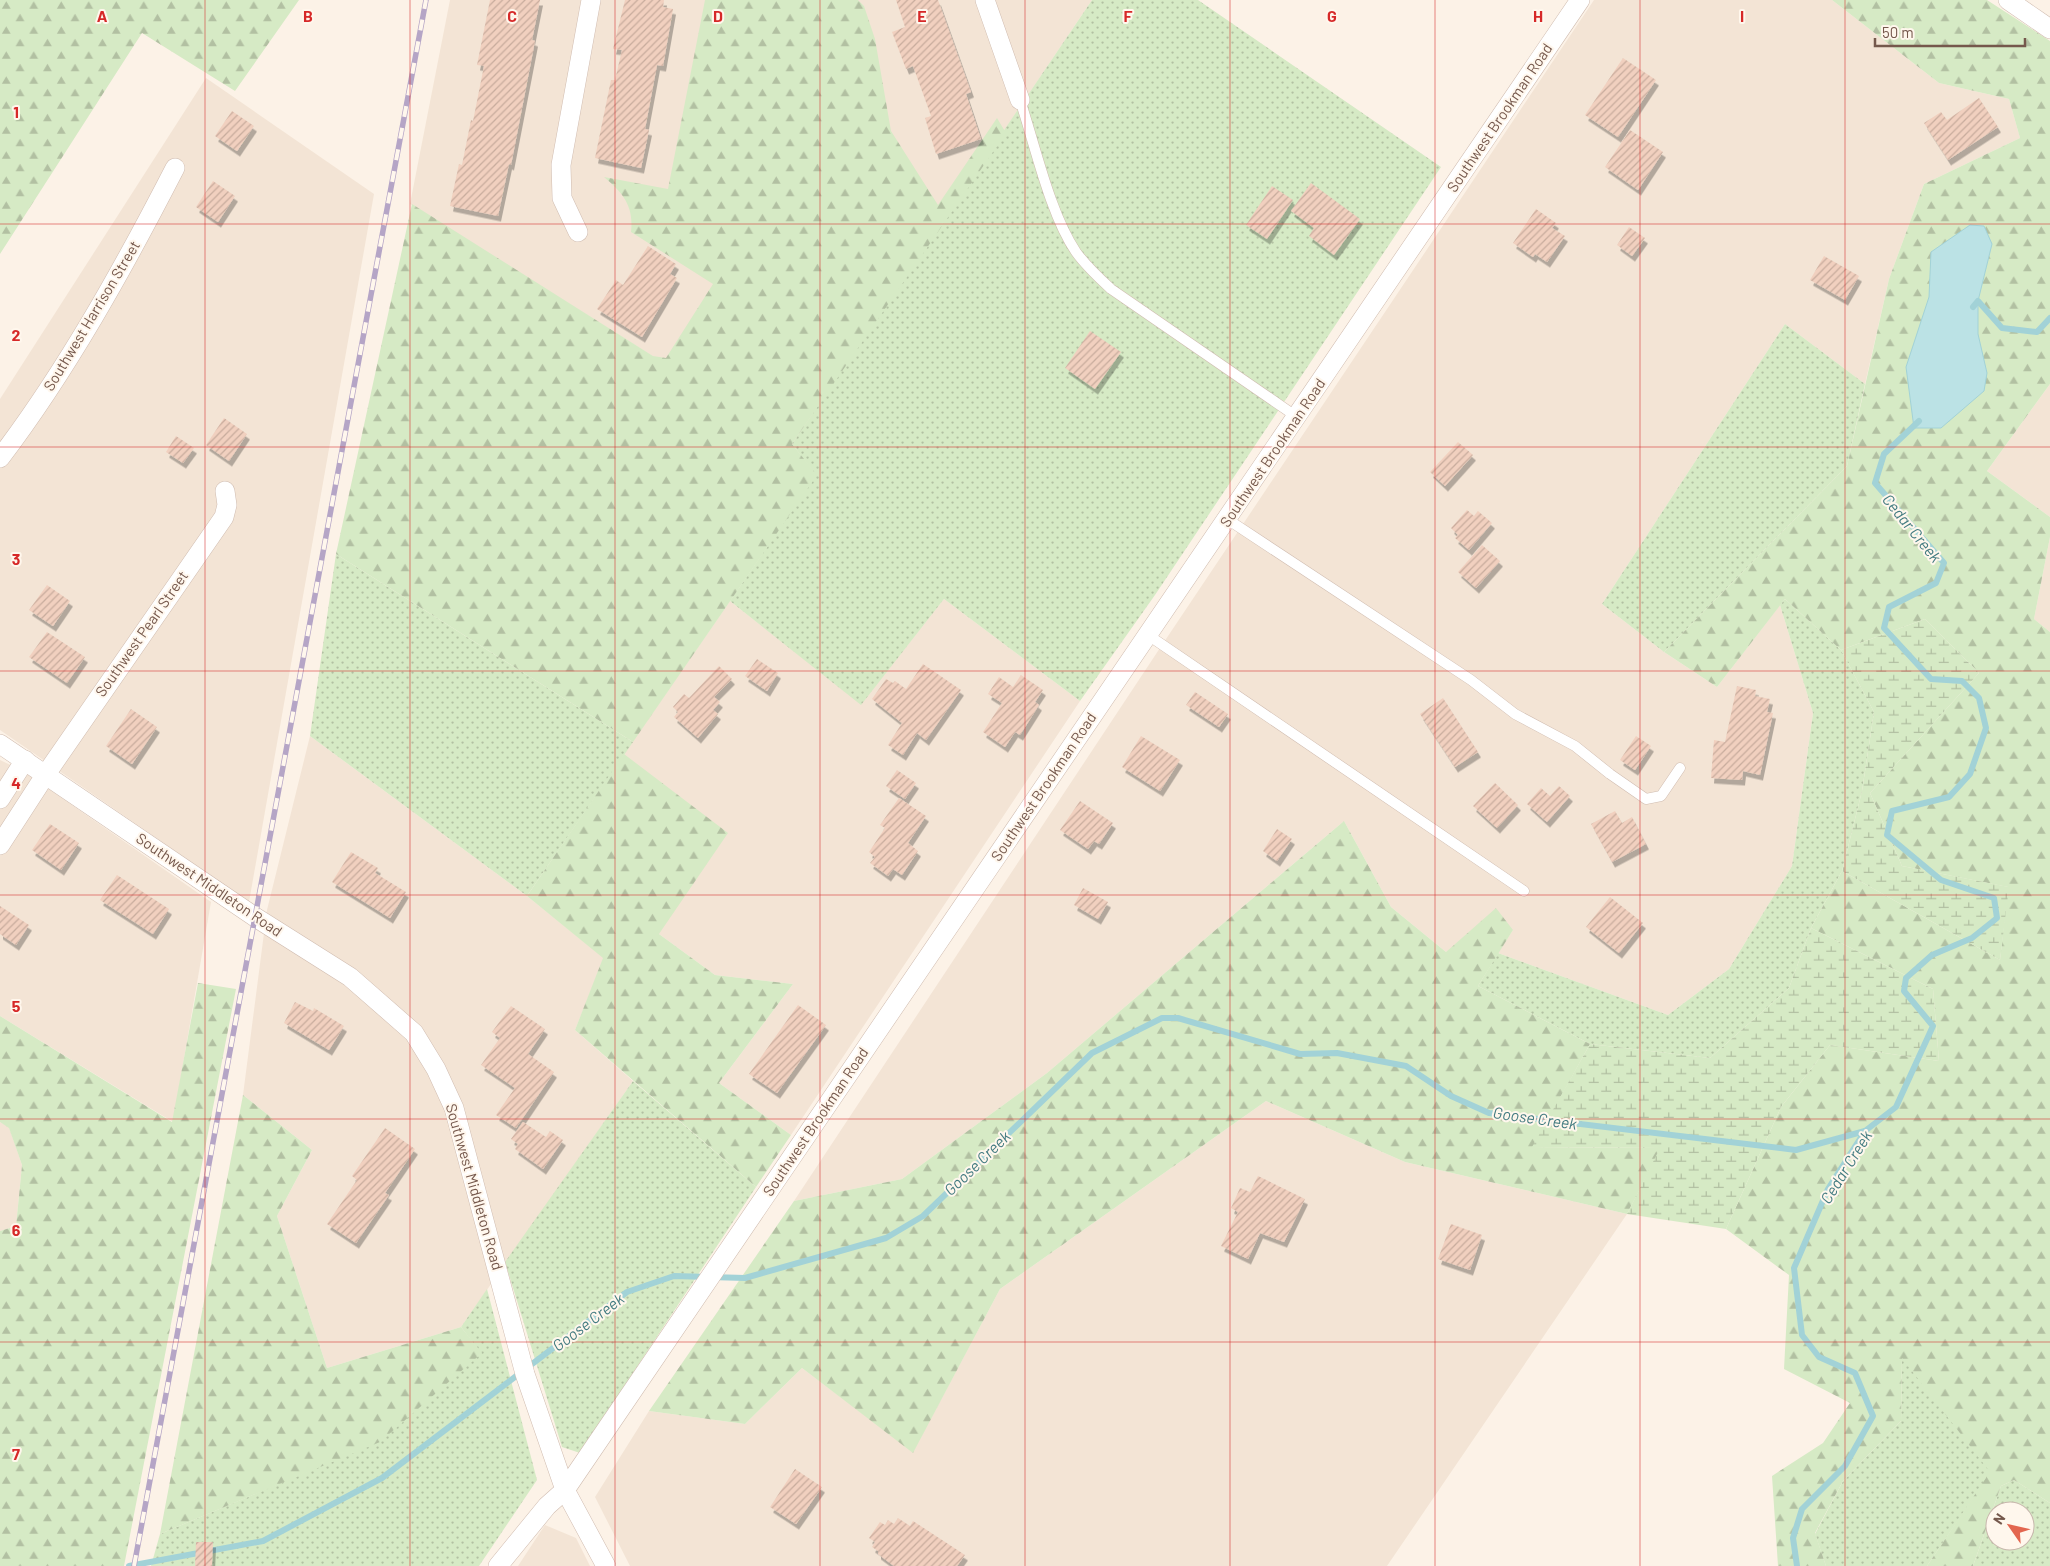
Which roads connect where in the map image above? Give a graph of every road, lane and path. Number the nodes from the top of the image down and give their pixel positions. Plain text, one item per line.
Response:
1 (591, 0) edge
2 (985, 0) edge
3 (1580, 0) edge
4 (2008, 0) edge
5 (2050, 29) edge
6 (1020, 100) joint
7 (175, 168) dead end
8 (578, 232) dead end
9 (1297, 417) junction
10 (0, 458) edge
11 (225, 491) dead end
12 (1227, 519) junction
13 (1148, 635) junction
14 (0, 744) edge
15 (25, 760) junction
16 (1680, 768) dead end
17 (46, 774) junction
18 (0, 799) edge
19 (0, 846) edge
20 (1524, 891) dead end
21 (565, 1490) junction
22 (498, 1566) edge
23 (606, 1566) edge

1 - 8 street
2 - 6 street
3 - 9 street, Southwest Brookman Road
4 - 5 street
6 - 9 lane
7 - 10 street, Southwest Harrison Street
9 - 12 street, Southwest Brookman Road
11 - 17 street, Southwest Pearl Street
12 - 13 street, Southwest Brookman Road
12 - 16 lane
13 - 20 lane
13 - 21 street, Southwest Brookman Road
14 - 15 street, Southwest Middleton Road
15 - 17 street, Southwest Middleton Road
15 - 18 street
17 - 19 street, Southwest Pearl Street
17 - 21 street, Southwest Middleton Road
21 - 22 street, Southwest Brookman Road
21 - 23 street, Southwest Middleton Road

